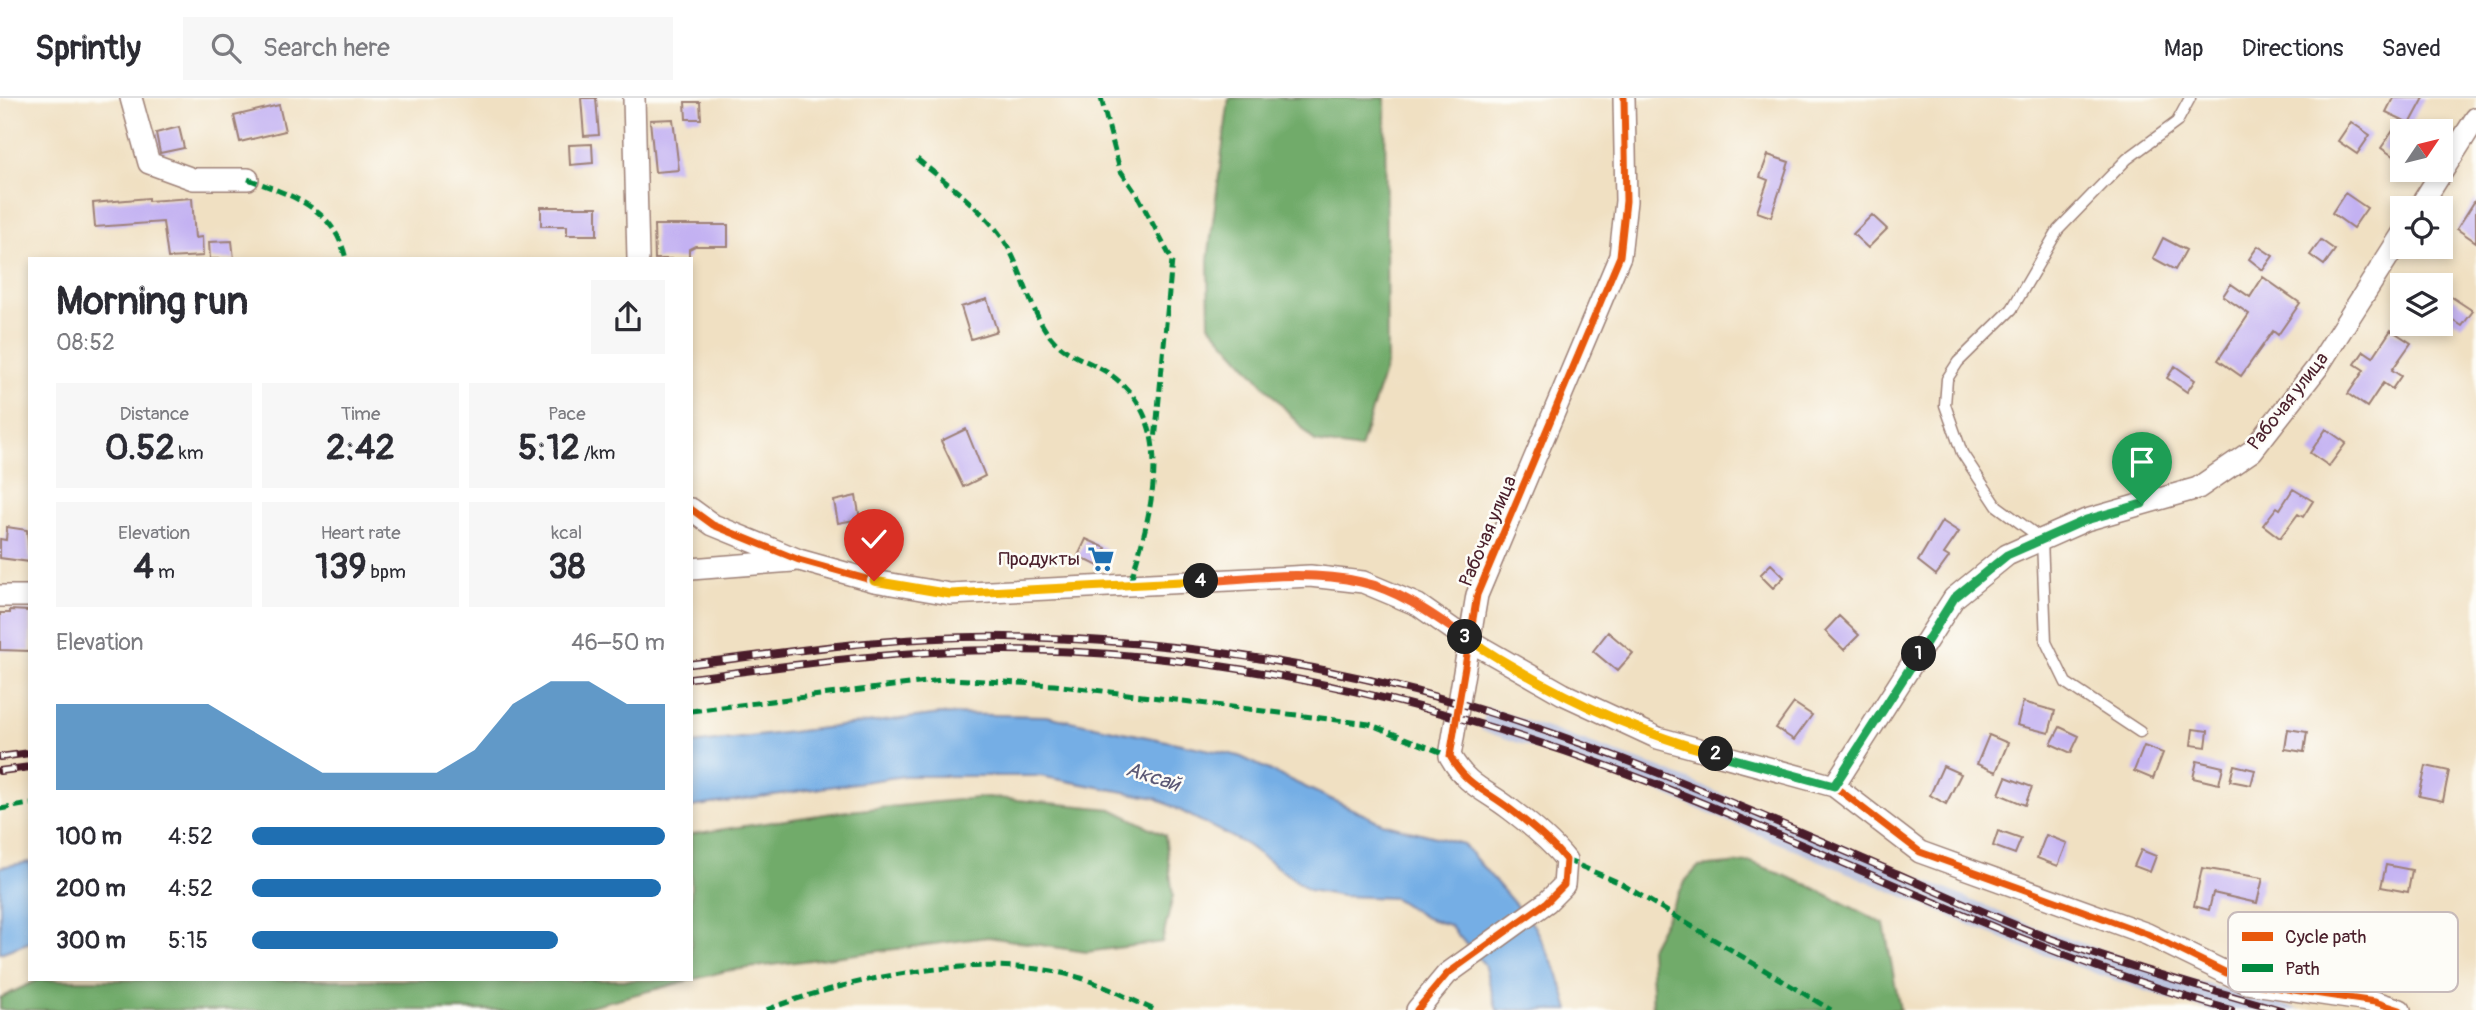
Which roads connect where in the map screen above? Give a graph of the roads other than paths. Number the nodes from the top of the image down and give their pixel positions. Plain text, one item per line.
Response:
1 (131, 98) edge
2 (634, 98) edge
3 (1624, 98) edge
4 (2190, 98) edge
5 (2476, 118) edge
6 (248, 179) dead end
7 (2426, 196) edge
8 (2390, 253) edge
9 (638, 257) edge
10 (693, 510) edge
11 (2042, 539) junction
12 (799, 560) junction
13 (693, 569) edge
14 (0, 596) edge
15 (28, 596) edge
16 (1468, 639) junction
17 (2140, 732) dead end
18 (1834, 786) junction
19 (2228, 974) edge
20 (2308, 992) edge
21 (1418, 1010) edge
22 (2400, 1010) edge

1 - 6 street
2 - 9 street
3 - 16 street, Рабочая улица
4 - 11 lane
5 - 7 street
8 - 11 street, Рабочая улица
10 - 12 street
11 - 17 lane
11 - 18 street, Рабочая улица
12 - 13 street
12 - 16 street
14 - 15 street
16 - 18 street
16 - 21 street, Рабочая улица
18 - 19 street
20 - 22 street

